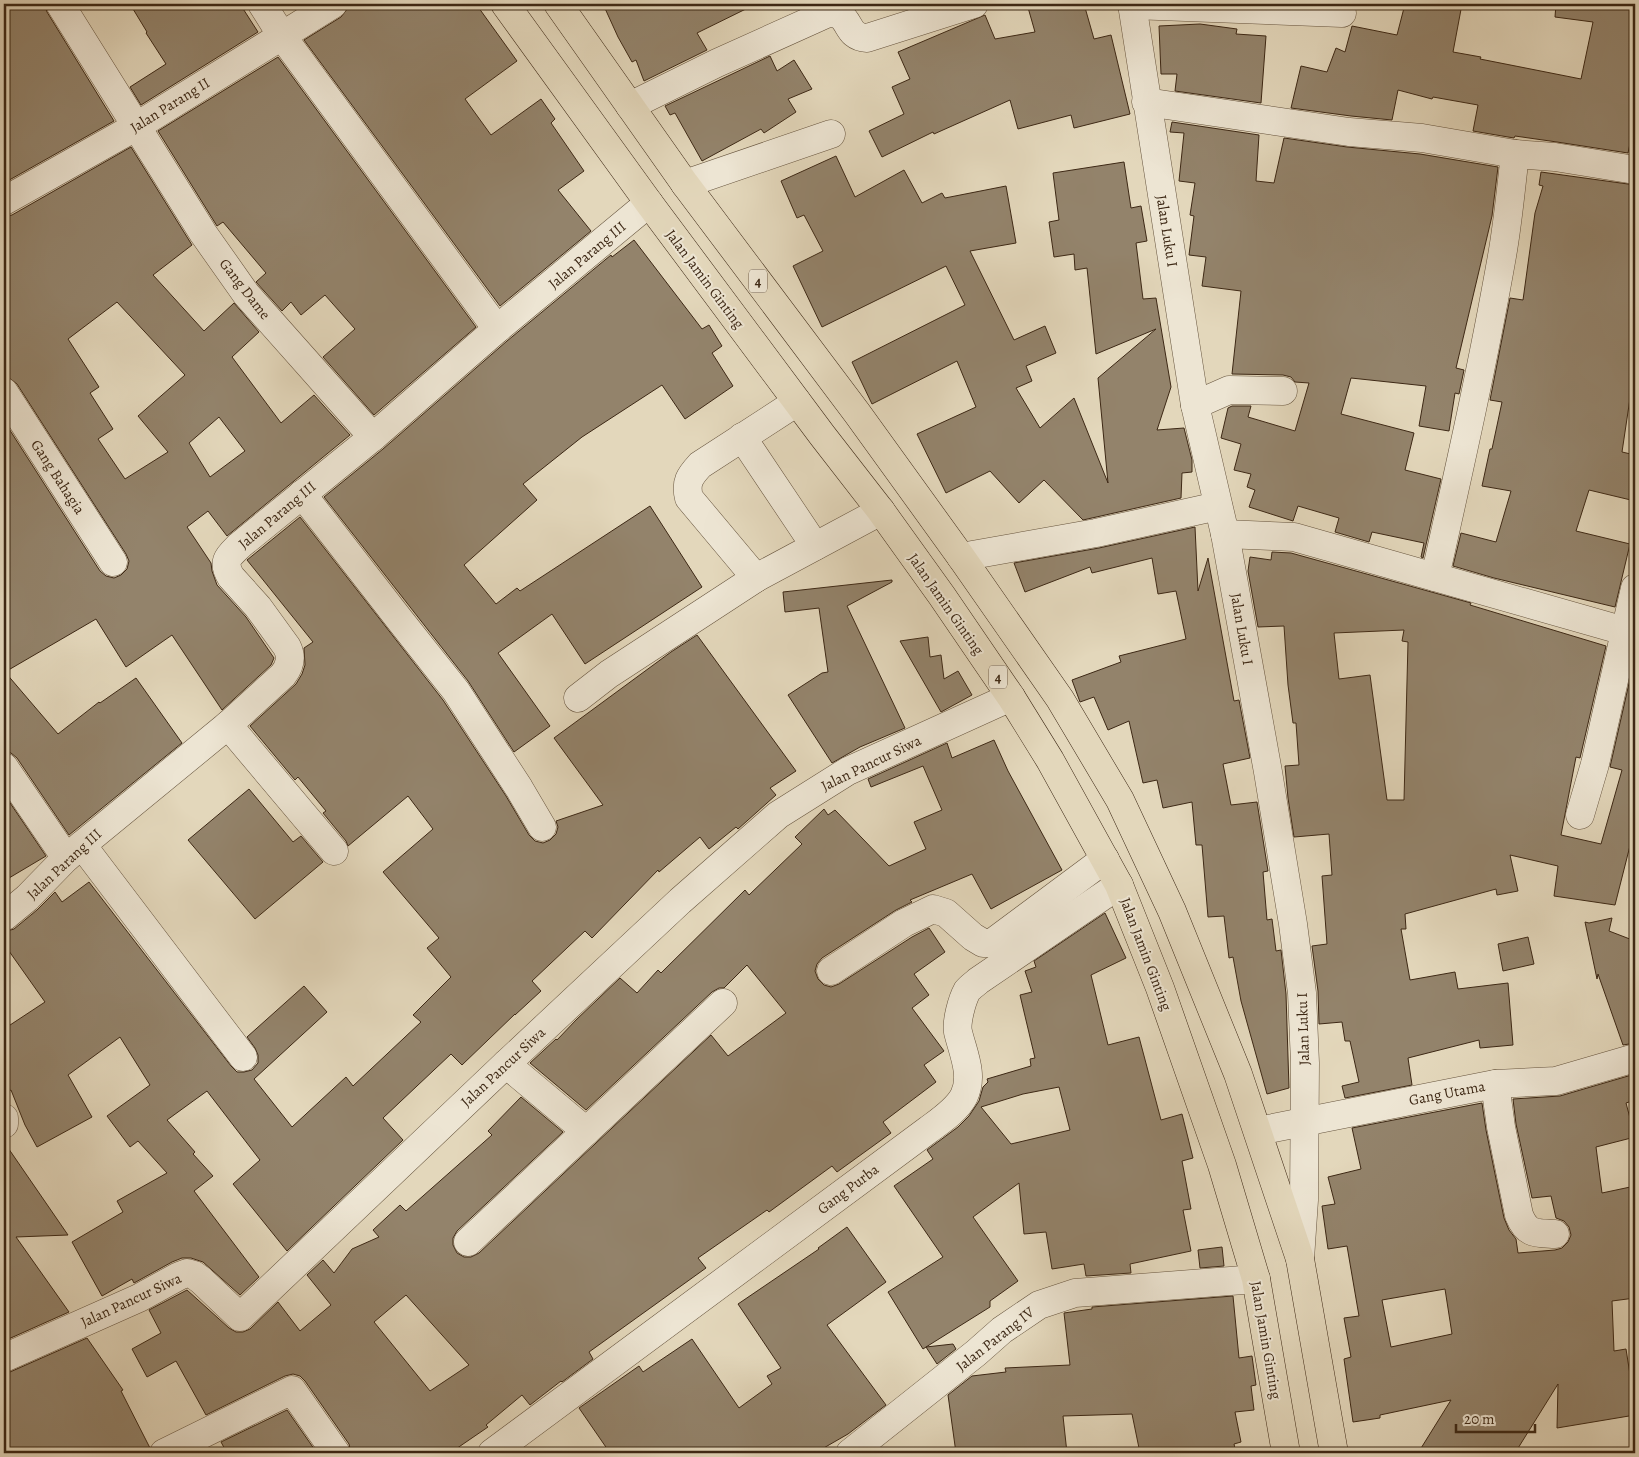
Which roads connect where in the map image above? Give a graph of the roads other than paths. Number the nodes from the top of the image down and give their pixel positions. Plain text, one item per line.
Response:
1 (60, 4) edge
2 (262, 4) edge
3 (333, 4) edge
4 (505, 4) edge
5 (558, 4) edge
6 (974, 4) edge
7 (1132, 5) edge
8 (1342, 13) dead end
9 (282, 36) junction
10 (1146, 102) junction
11 (630, 106) junction
12 (137, 126) junction
13 (831, 134) dead end
14 (1515, 154) junction
15 (1635, 170) edge
16 (685, 184) junction
17 (4, 201) edge
18 (648, 203) junction
19 (497, 329) junction
20 (1283, 391) dead end
21 (4, 392) edge
22 (798, 402) junction
23 (1194, 405) junction
24 (373, 437) junction
25 (742, 437) junction
26 (302, 494) junction
27 (1218, 506) junction
28 (881, 511) junction
29 (1225, 534) junction
30 (815, 546) junction
31 (961, 557) junction
32 (113, 562) dead end
33 (1435, 577) junction
34 (756, 578) junction
35 (1635, 588) edge
36 (1630, 633) edge
37 (1011, 697) junction
38 (578, 698) dead end
39 (228, 725) junction
40 (4, 767) edge
41 (1580, 815) dead end
42 (542, 827) dead end
43 (334, 851) dead end
44 (74, 852) junction
45 (1105, 859) junction
46 (1119, 885) junction
47 (4, 917) edge
48 (831, 971) dead end
49 (723, 1003) dead end
50 (243, 1057) dead end
51 (1635, 1058) edge
52 (506, 1064) junction
53 (1495, 1084) junction
54 (4, 1118) edge
55 (1304, 1122) junction
56 (4, 1124) edge
57 (586, 1131) junction
58 (1258, 1131) junction
59 (1555, 1234) dead end
60 (468, 1242) dead end
61 (1300, 1259) junction
62 (1256, 1279) junction
63 (4, 1358) edge
64 (164, 1453) edge
65 (336, 1453) edge
66 (492, 1453) edge
67 (850, 1453) edge
68 (1286, 1453) edge
69 (1334, 1453) edge

1 - 12 street, Gang Dame
2 - 9 street
3 - 9 street, Jalan Parang II
4 - 18 highway, Jalan Jamin Ginting / 4
5 - 11 highway, 4
6 - 11 street
7 - 8 street
7 - 10 street, Jalan Luku I
9 - 12 street, Jalan Parang II
9 - 19 street
10 - 14 street
10 - 23 street, Jalan Luku I
11 - 16 highway, 4
12 - 17 street, Jalan Parang II
12 - 24 street, Gang Dame
13 - 16 street
14 - 15 street
14 - 33 street
16 - 31 highway, 4
18 - 19 street, Jalan Parang III
18 - 22 highway, Jalan Jamin Ginting / 4
19 - 24 street, Jalan Parang III
20 - 23 street
21 - 32 street, Gang Bahagia
22 - 25 street
22 - 28 highway, Jalan Jamin Ginting / 4
23 - 27 street, Jalan Luku I
24 - 26 street, Jalan Parang III
25 - 30 street
25 - 34 street
26 - 39 street, Jalan Parang III
26 - 42 street
27 - 29 street, Jalan Luku I
27 - 31 street
28 - 30 street
28 - 37 highway, Jalan Jamin Ginting / 4
29 - 33 street
29 - 55 street, Jalan Luku I
30 - 34 street
31 - 58 highway, 4
33 - 36 street
34 - 38 street
35 - 36 street
36 - 41 street
37 - 45 highway, Jalan Jamin Ginting / 4
37 - 52 street, Jalan Pancur Siwa
39 - 43 street
39 - 44 street, Jalan Parang III
40 - 44 street
44 - 47 street, Jalan Parang III
44 - 50 street
45 - 46 highway, Jalan Jamin Ginting / 4
45 - 48 street
46 - 62 highway, Jalan Jamin Ginting / 4
46 - 66 street, Gang Purba
49 - 57 street
51 - 53 street, Gang Utama
52 - 57 street
52 - 63 street, Jalan Pancur Siwa
53 - 55 street, Gang Utama
53 - 59 street
54 - 56 street
55 - 58 street, Gang Utama
55 - 61 street, Jalan Luku I
57 - 60 street
58 - 61 highway, 4
61 - 69 highway, 4
62 - 67 street, Jalan Parang IV
62 - 68 highway, Jalan Jamin Ginting / 4
64 - 65 street

